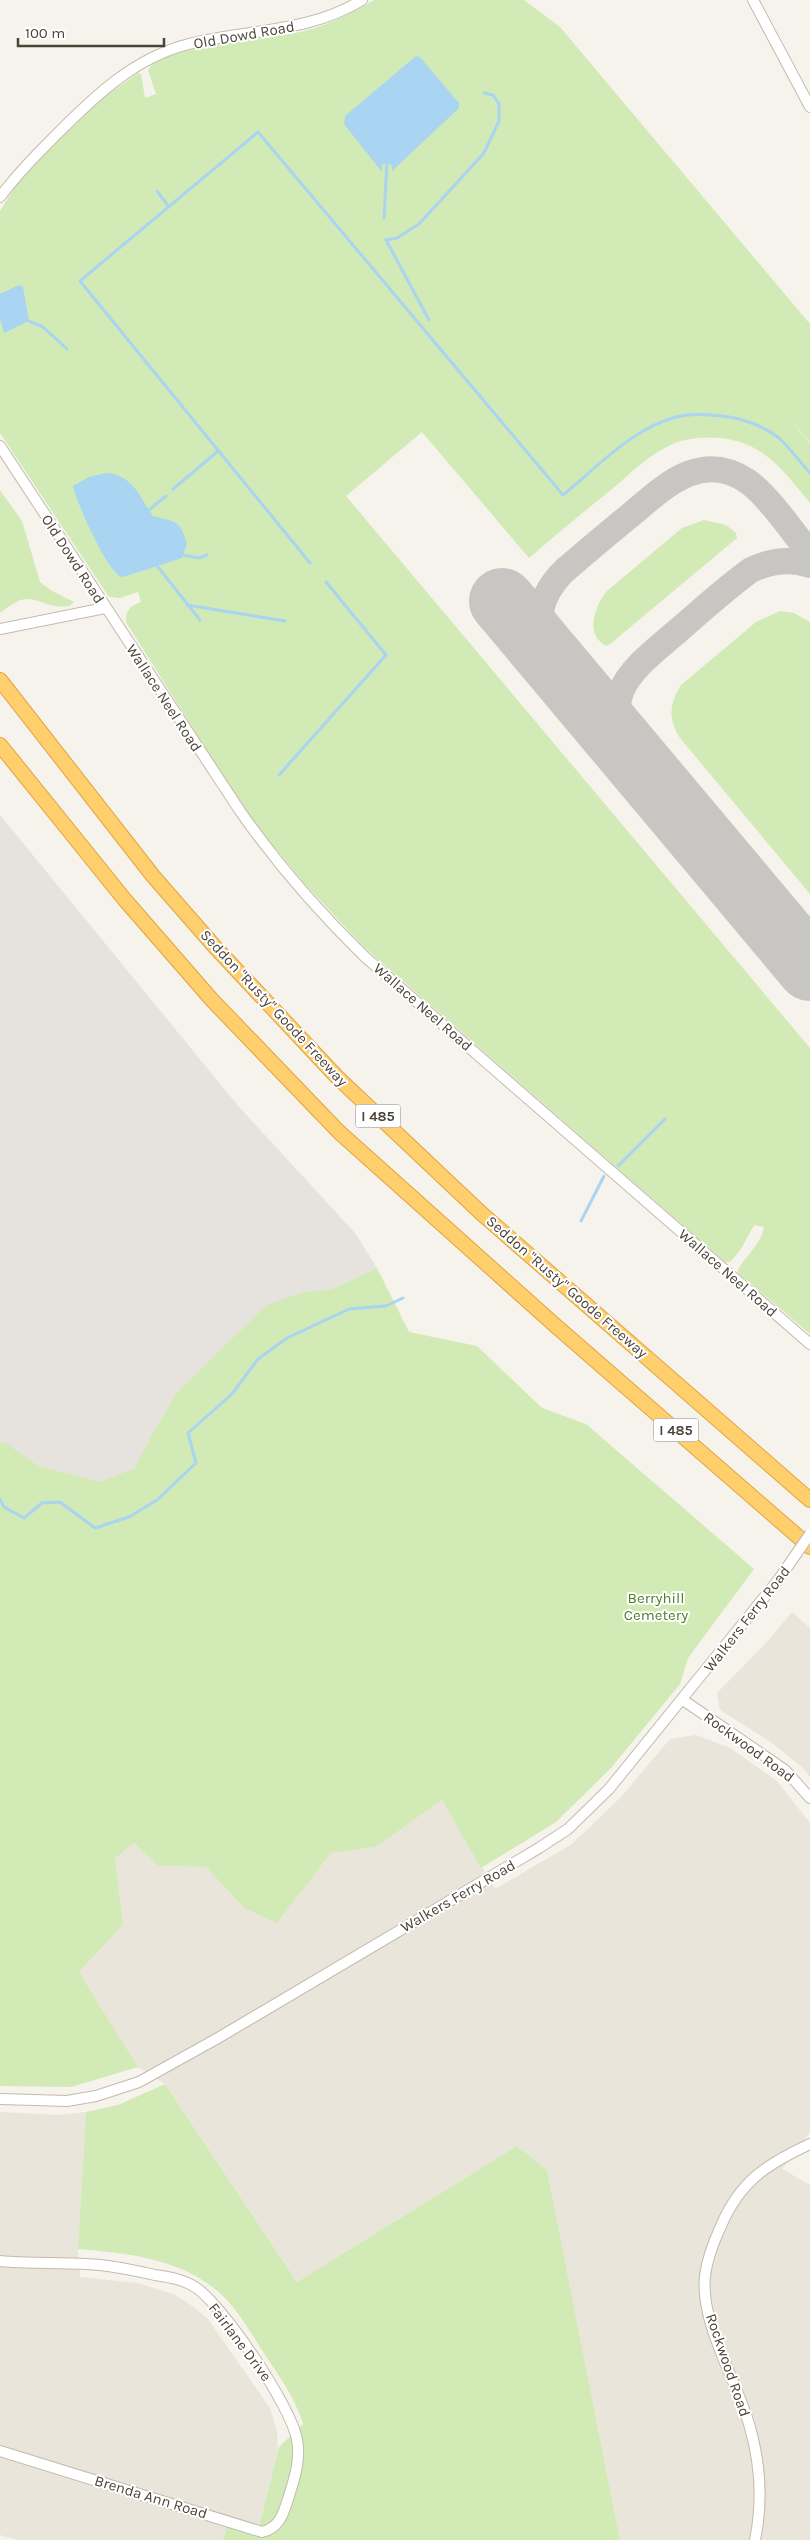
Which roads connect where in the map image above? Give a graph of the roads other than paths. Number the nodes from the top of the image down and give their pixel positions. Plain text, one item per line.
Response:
1 (362, 0) edge
2 (753, 0) edge
3 (810, 107) edge
4 (0, 197) edge
5 (0, 446) edge
6 (105, 608) junction
7 (0, 628) edge
8 (0, 680) edge
9 (0, 745) edge
10 (810, 1344) edge
11 (810, 1500) edge
12 (810, 1534) edge
13 (810, 1548) edge
14 (683, 1700) junction
15 (810, 1798) edge
16 (0, 2099) edge
17 (810, 2144) edge
18 (0, 2261) edge
19 (0, 2452) edge
20 (287, 2503) joint
21 (260, 2536) edge
22 (755, 2540) edge

1 - 4 street, Old Dowd Road
2 - 3 street
5 - 6 street, Old Dowd Road
6 - 7 street, Old Dowd Road
6 - 10 street, Wallace Neel Road
8 - 11 highway, Seddon "Rusty" Goode Freeway / I 485
9 - 13 highway, I 485
12 - 14 street, Walkers Ferry Road, bridge
14 - 15 street, Rockwood Road
14 - 16 street, Walkers Ferry Road
17 - 22 street, Rockwood Road
18 - 20 street, Fairlane Drive
19 - 21 street, Brenda Ann Road
20 - 21 street, Brenda Ann Road

